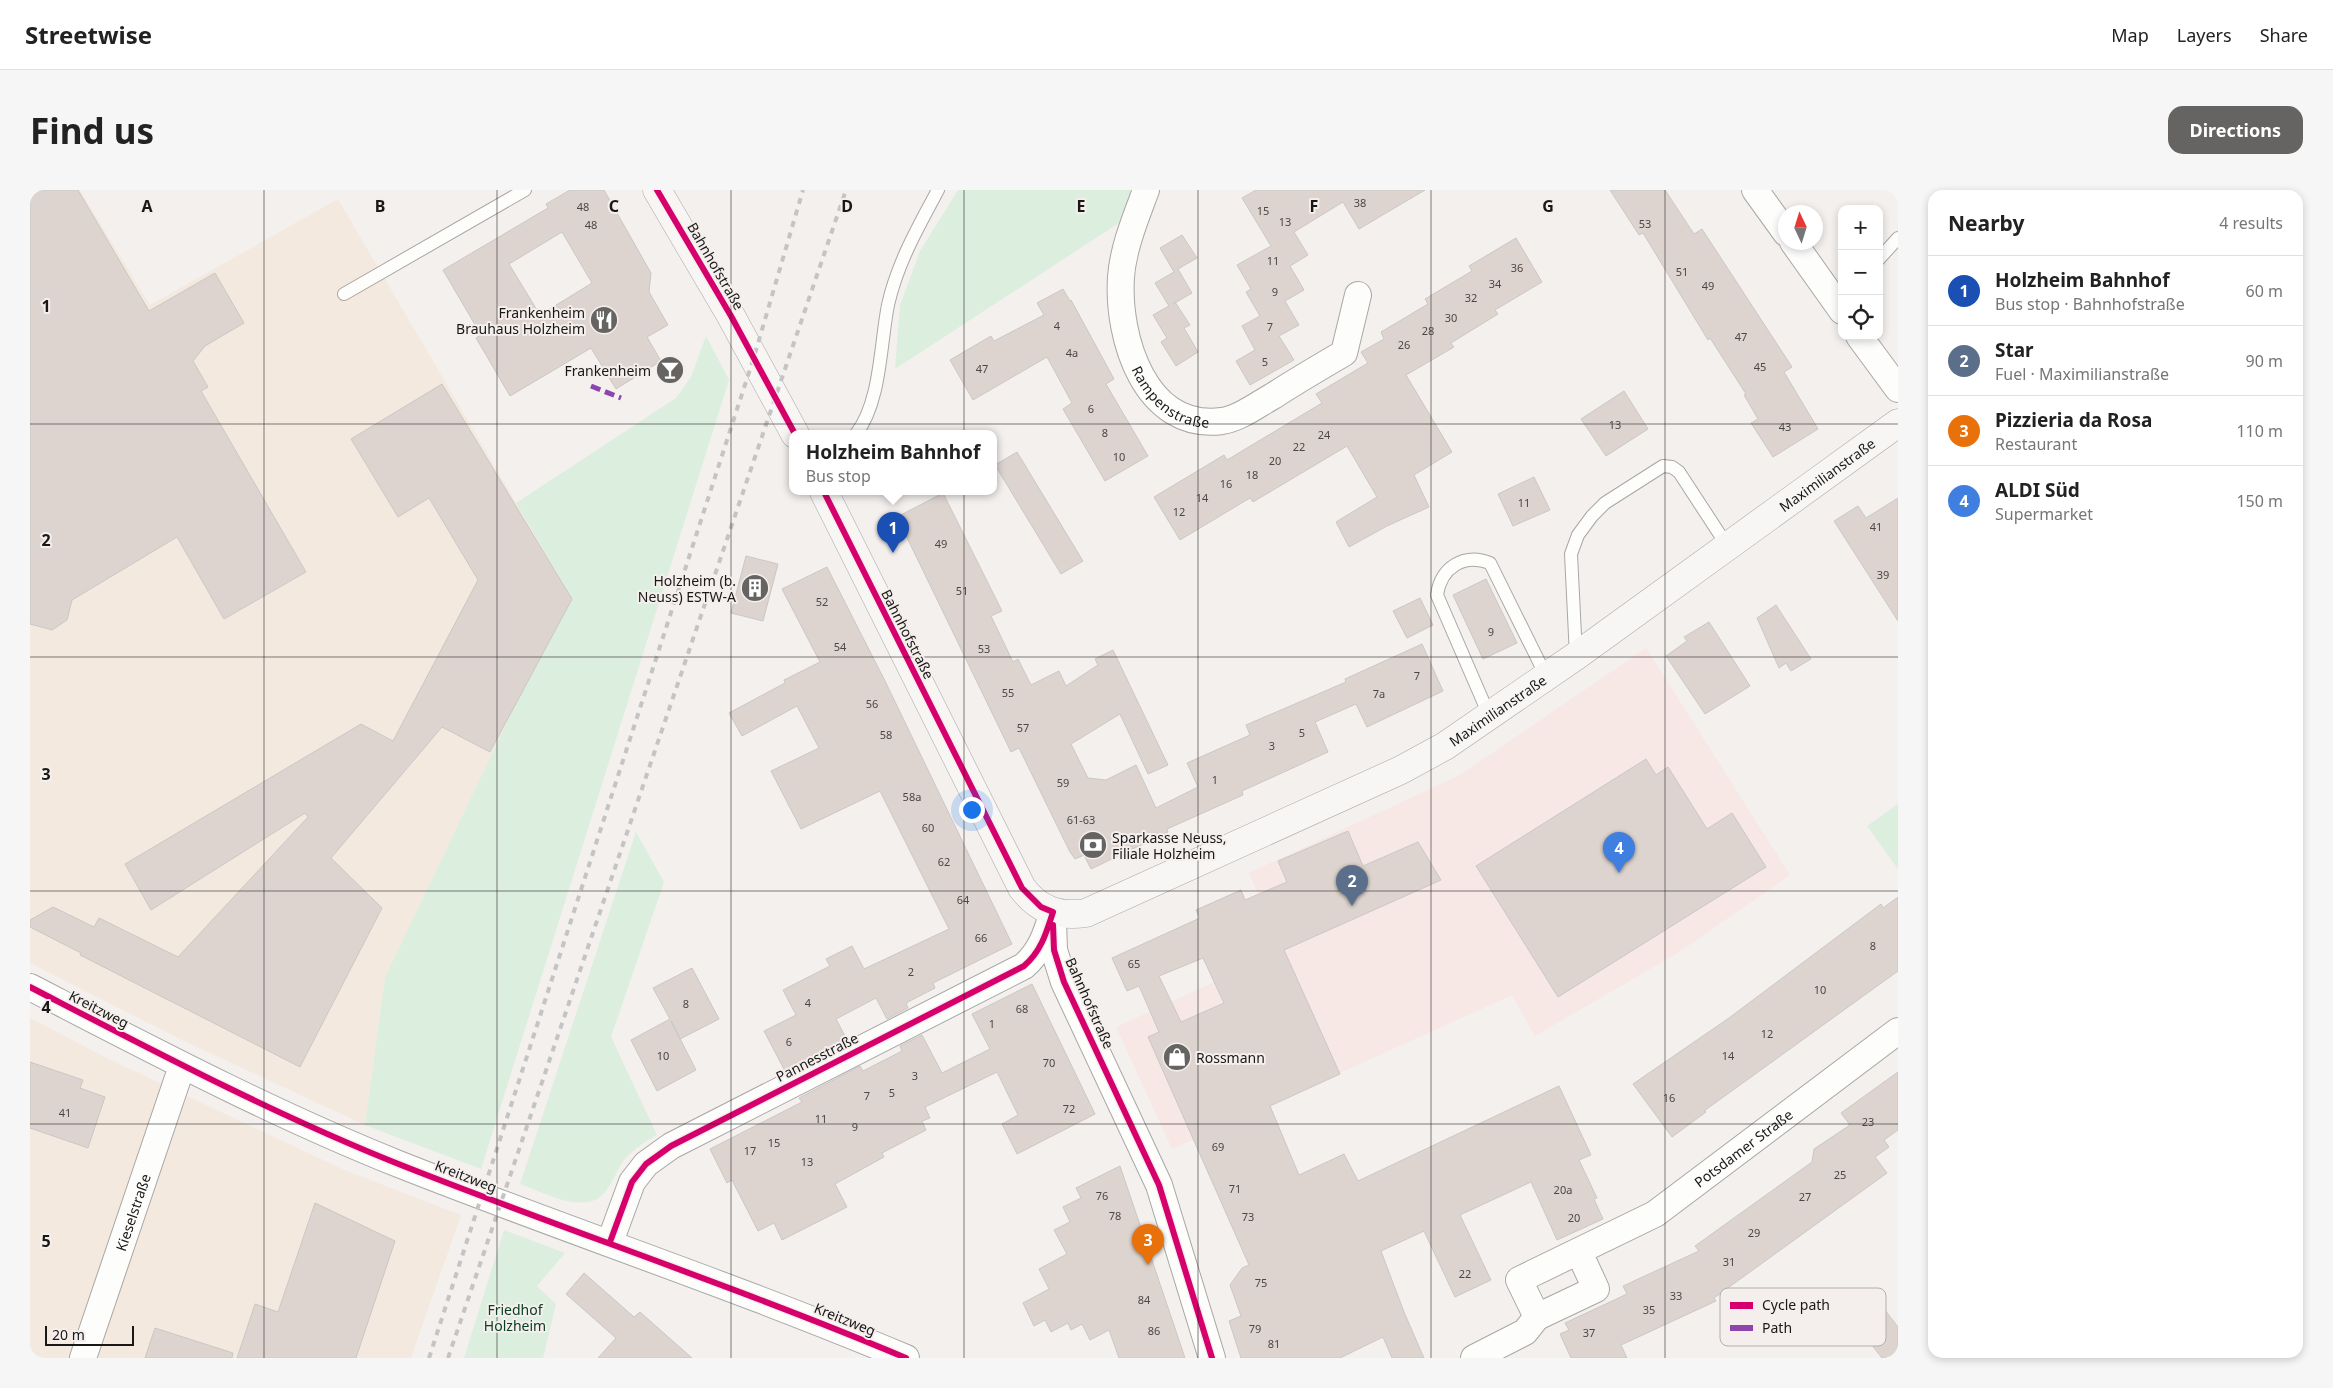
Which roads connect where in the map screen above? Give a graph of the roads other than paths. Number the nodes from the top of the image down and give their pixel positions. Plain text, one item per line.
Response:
1 (525, 190) edge
2 (657, 190) edge
3 (938, 190) edge
4 (1146, 190) edge
5 (1755, 190) edge
6 (1778, 222) edge
7 (1898, 238) edge
8 (1799, 250) edge
9 (1883, 255) edge
10 (344, 294) dead end
11 (1358, 295) dead end
12 (1838, 302) edge
13 (1862, 340) edge
14 (1898, 389) edge
15 (1898, 423) edge
16 (793, 430) edge
17 (858, 430) edge
18 (826, 495) edge
19 (1728, 547) junction
20 (1576, 656) junction
21 (1546, 676) junction
22 (1489, 716) junction
23 (1053, 912) junction
24 (30, 987) edge
25 (1898, 1031) edge
26 (182, 1066) junction
27 (610, 1242) junction
28 (1579, 1252) junction
29 (1537, 1317) junction
30 (871, 1351) edge
31 (82, 1358) edge
32 (906, 1358) edge
33 (1212, 1358) edge
34 (1474, 1358) edge

1 - 10 lane
2 - 16 main road, Bahnhofstraße
3 - 17 lane
4 - 11 street, Rampenstraße
5 - 6 street
7 - 9 lane
8 - 12 street
13 - 14 street
15 - 19 main road, Maximilianstraße
18 - 23 main road, Bahnhofstraße
19 - 20 main road, Maximilianstraße
19 - 20 lane
20 - 21 main road, Maximilianstraße
21 - 22 main road, Maximilianstraße
21 - 22 lane
22 - 23 main road, Maximilianstraße
23 - 27 street, Pannesstraße
23 - 33 street, Bahnhofstraße
24 - 26 street, Kreitzweg
25 - 28 street, Potsdamer Straße
26 - 27 street, Kreitzweg
26 - 31 street, Kieselstraße
27 - 30 street, Kreitzweg
28 - 29 street
28 - 29 street, Potsdamer Straße
29 - 34 street
30 - 32 street, Kreitzweg

